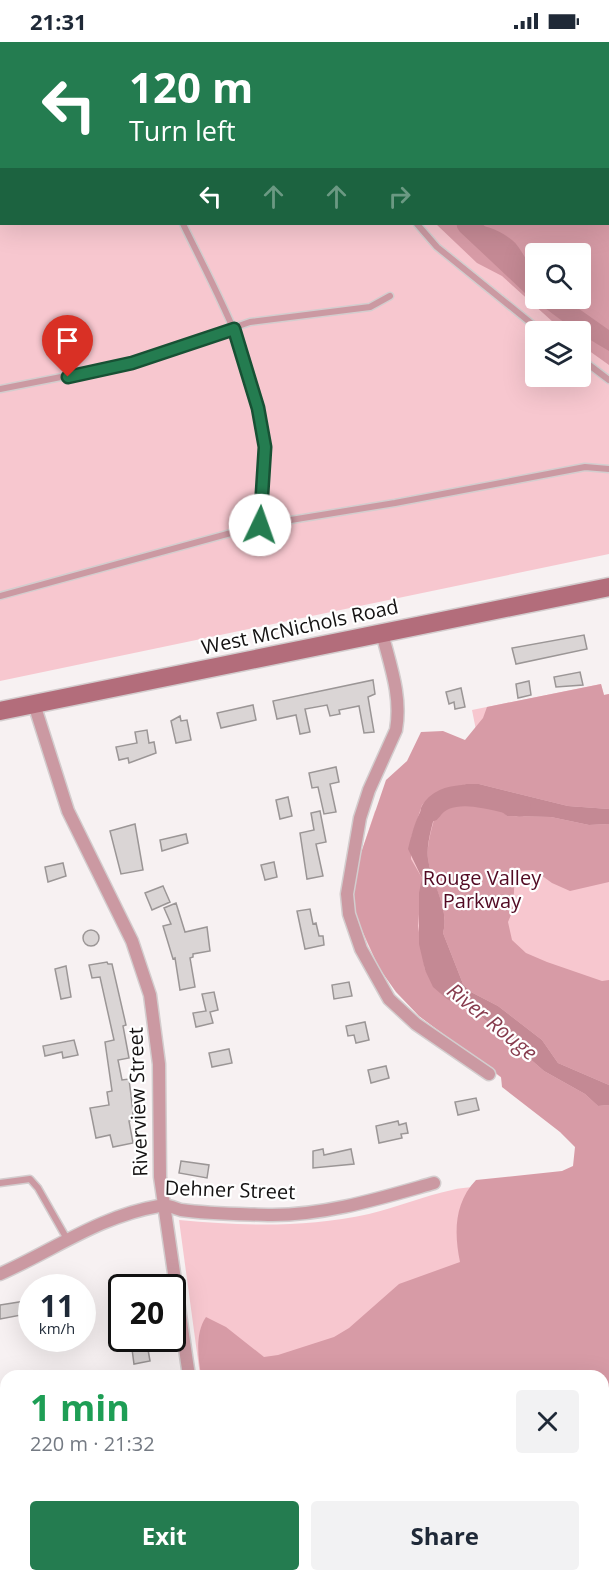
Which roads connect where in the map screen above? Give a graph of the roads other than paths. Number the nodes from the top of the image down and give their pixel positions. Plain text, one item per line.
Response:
1 (183, 225) edge
2 (418, 225) edge
3 (390, 296) dead end
4 (528, 321) edge
5 (234, 329) junction
6 (591, 366) edge
7 (609, 380) edge
8 (0, 389) edge
9 (609, 469) edge
10 (260, 525) junction
11 (609, 587) edge
12 (0, 596) edge
13 (382, 633) junction
14 (34, 704) junction
15 (0, 711) edge
16 (489, 1074) dead end
17 (434, 1183) dead end
18 (0, 1184) edge
19 (163, 1205) junction
20 (67, 1239) junction
21 (0, 1274) edge
22 (188, 1370) edge

1 - 5 lane
2 - 4 lane
3 - 5 lane
5 - 8 lane
5 - 10 lane
6 - 7 lane
9 - 10 lane
10 - 12 lane
11 - 13 main road, West McNichols Road
13 - 14 main road, West McNichols Road
13 - 16 street
14 - 15 main road, West McNichols Road
14 - 19 street, Riverview Street
17 - 19 street, Dehner Street
18 - 20 lane
19 - 20 street, Dehner Street
19 - 22 street, Riverview Street
20 - 21 street, Dehner Street

